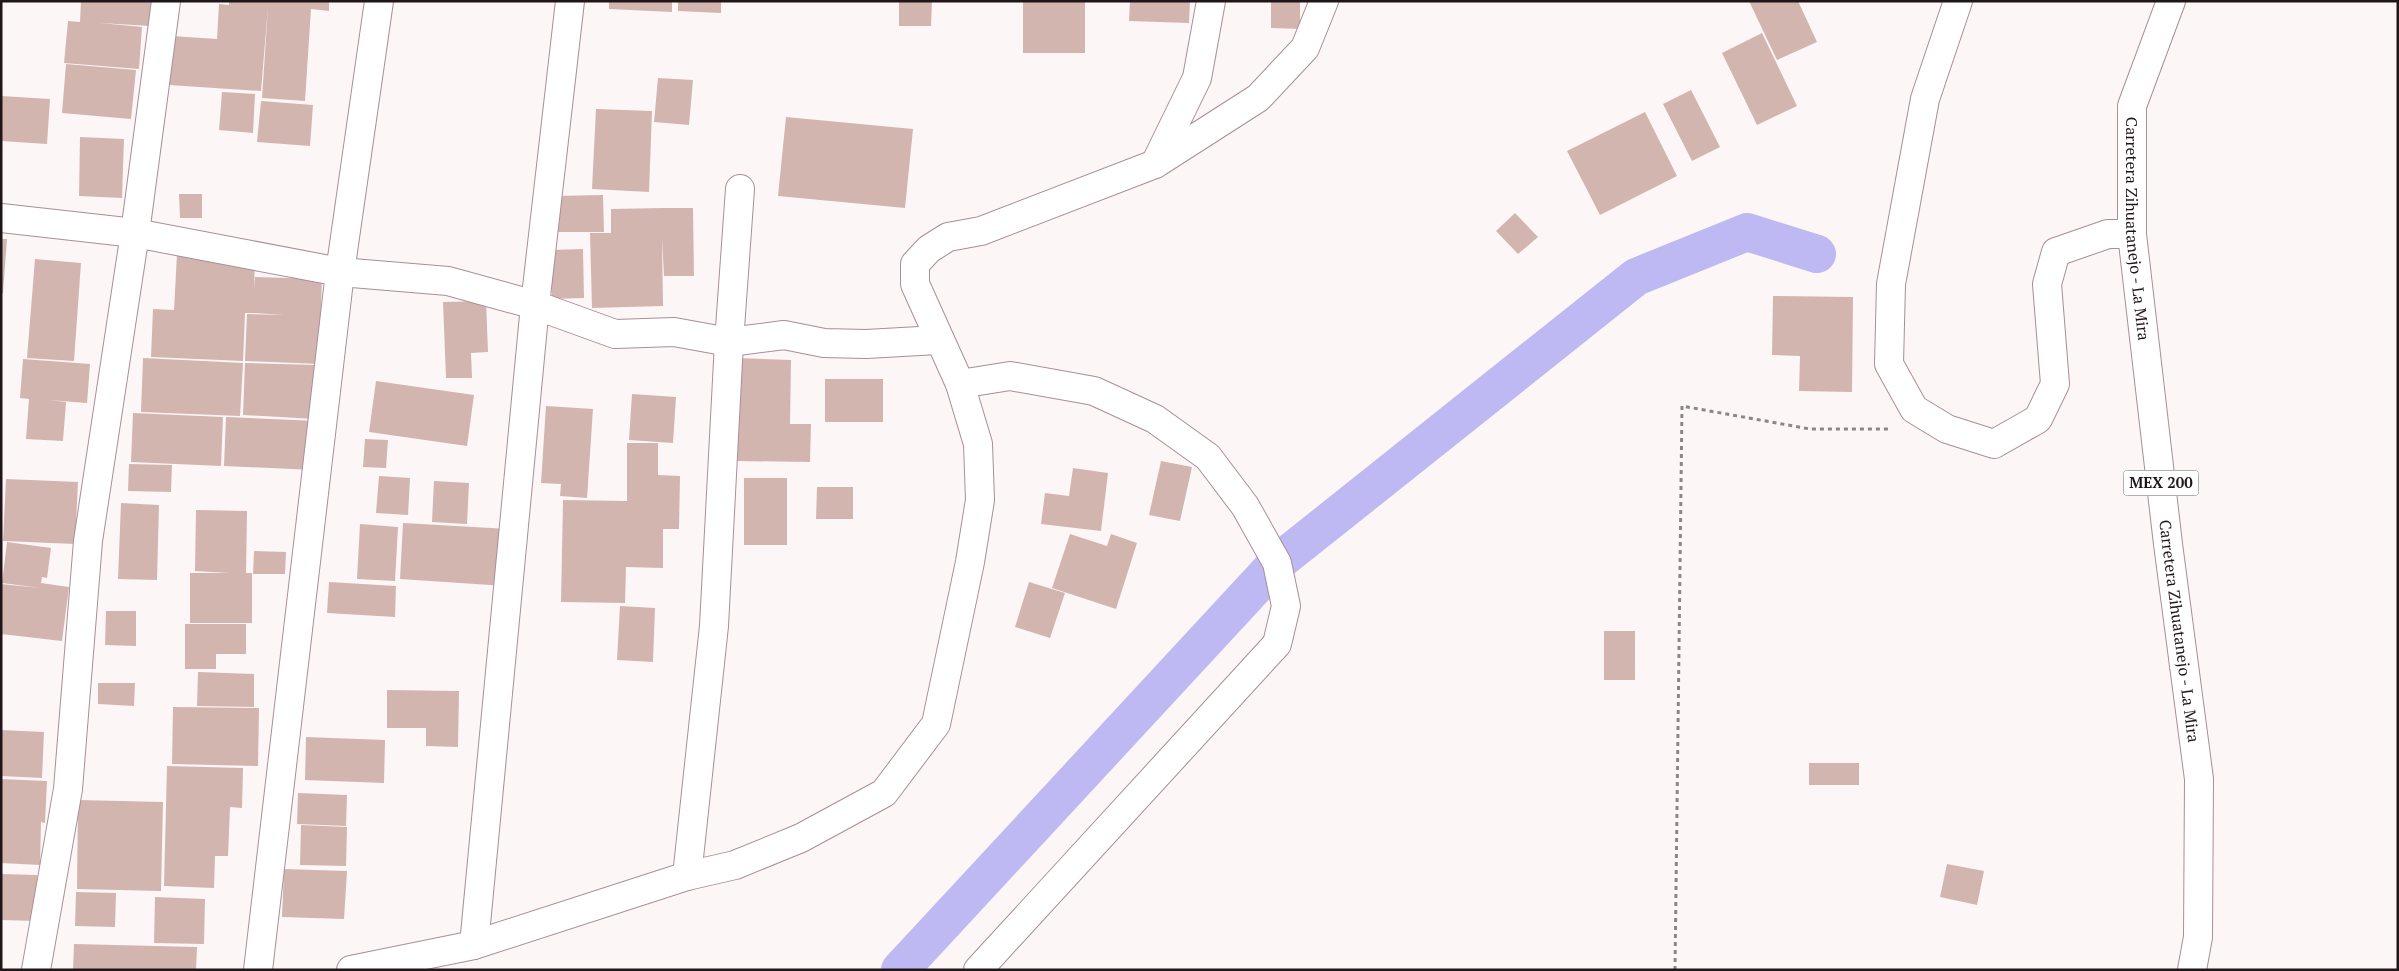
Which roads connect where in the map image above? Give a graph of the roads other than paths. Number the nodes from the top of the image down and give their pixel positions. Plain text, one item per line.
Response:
1 (166, 1) edge
2 (379, 1) edge
3 (570, 1) edge
4 (1210, 1) edge
5 (1324, 1) edge
6 (1958, 1) edge
7 (2171, 1) edge
8 (1155, 164) junction
9 (740, 190) dead end
10 (1, 218) edge
11 (135, 233) junction
12 (2132, 234) junction
13 (340, 272) junction
14 (535, 305) junction
15 (938, 340) junction
16 (729, 342) junction
17 (960, 384) junction
18 (687, 876) junction
19 (474, 945) junction
20 (36, 970) edge
21 (258, 970) edge
22 (351, 970) edge
23 (978, 970) edge
24 (2192, 970) edge

1 - 11 main road
2 - 13 main road
3 - 14 main road
4 - 8 main road
5 - 8 main road
6 - 12 main road
7 - 12 main road, Carretera Zihuatanejo - La Mira / MEX 200
8 - 15 main road
9 - 16 main road
10 - 11 main road
11 - 13 main road
11 - 20 main road
12 - 24 main road, Carretera Zihuatanejo - La Mira / MEX 200
13 - 14 main road
13 - 21 main road
14 - 16 main road
14 - 19 main road
15 - 16 main road
15 - 17 main road
16 - 18 main road
17 - 18 main road
17 - 23 main road
18 - 19 main road
19 - 22 main road

